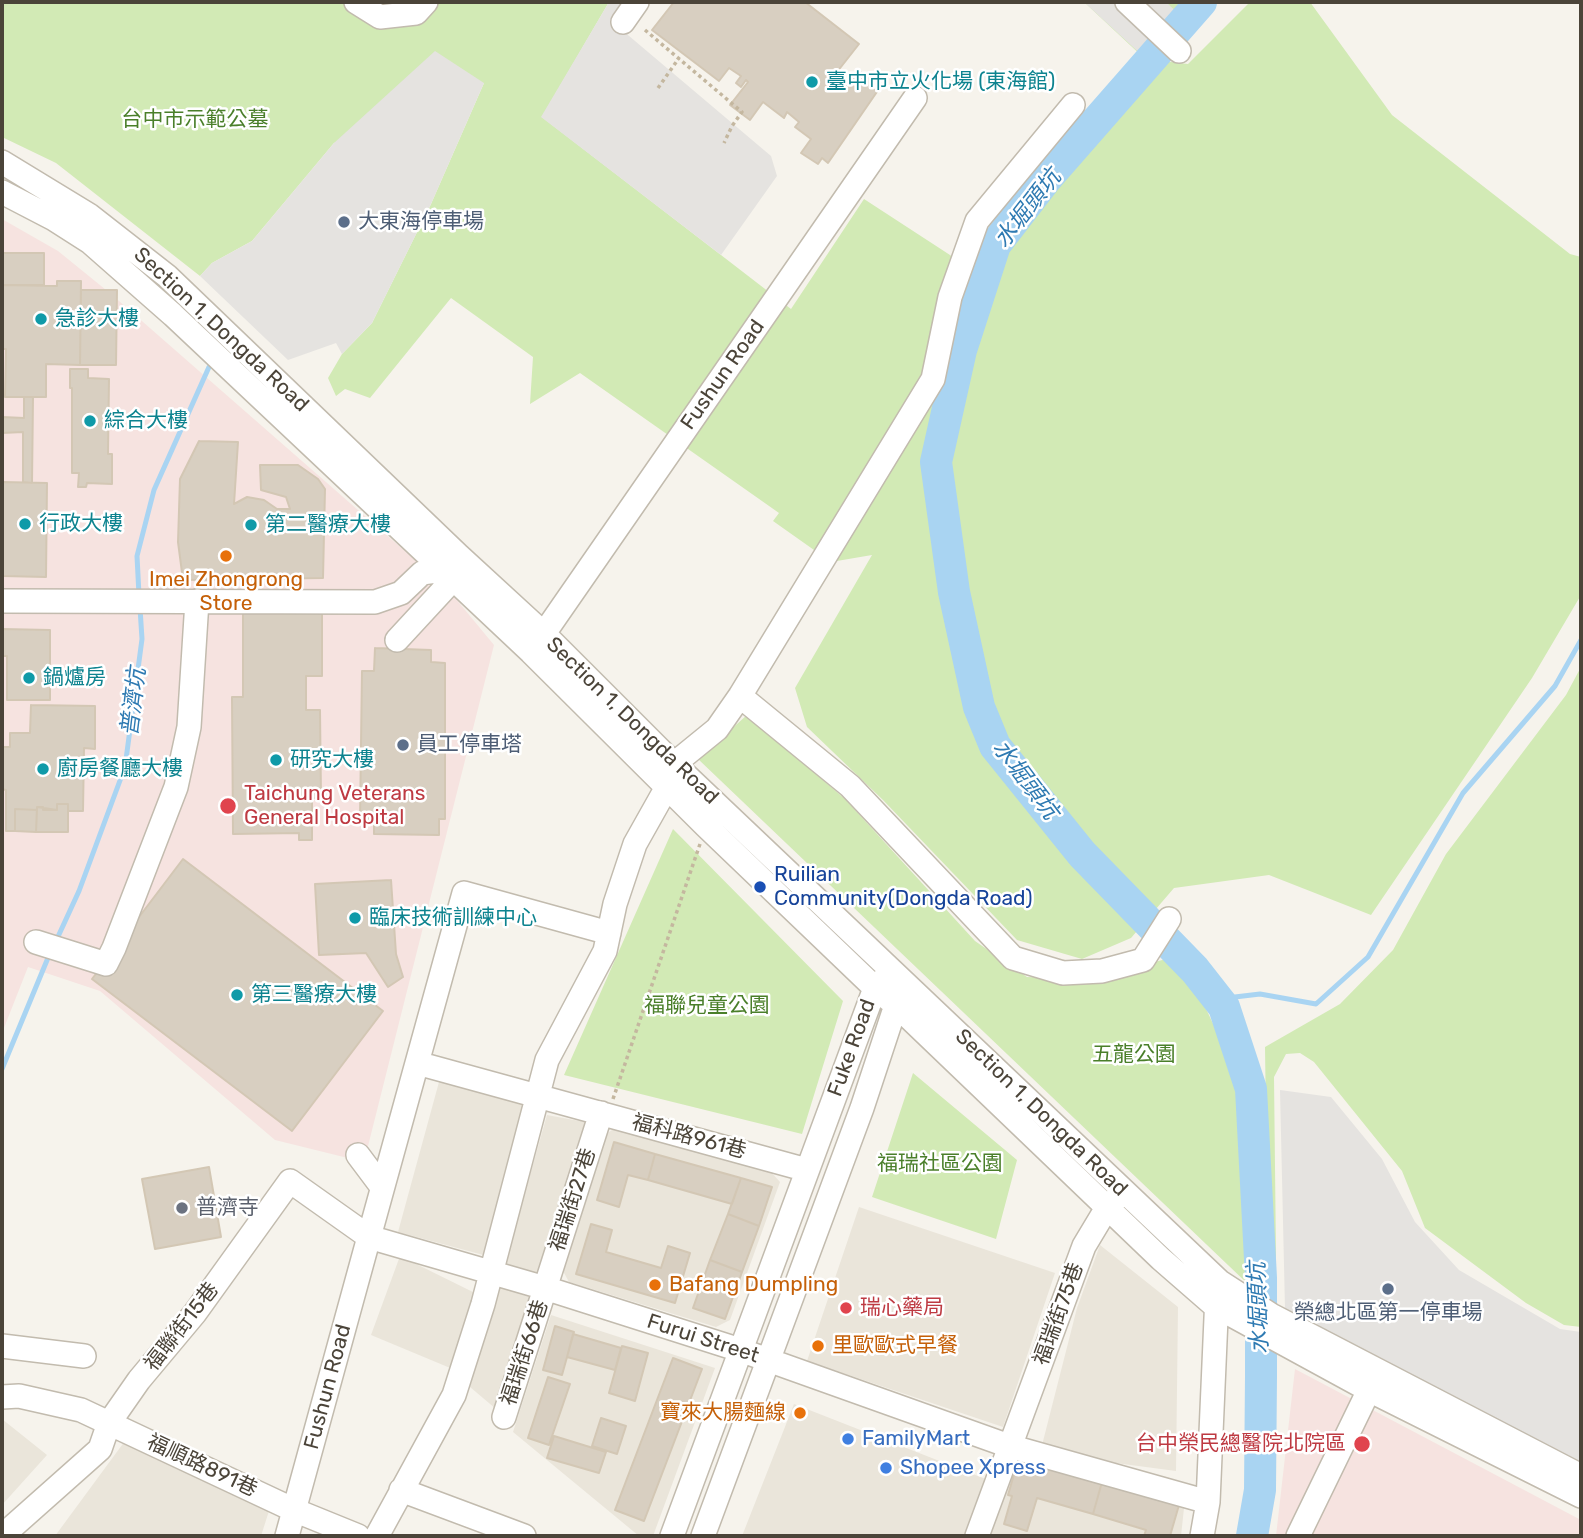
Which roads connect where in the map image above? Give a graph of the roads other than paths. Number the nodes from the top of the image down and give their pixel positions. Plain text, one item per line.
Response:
1 (356, 2) edge
2 (426, 2) edge
3 (637, 2) edge
4 (1127, 2) edge
5 (634, 26) road end
6 (1179, 51) dead end
7 (915, 98) dead end
8 (1073, 105) dead end
9 (2, 162) edge
10 (2, 192) edge
11 (450, 562) junction
12 (2, 601) edge
13 (197, 601) junction
14 (375, 602) junction
15 (537, 643) junction
16 (740, 696) junction
17 (674, 764) junction
18 (667, 787) junction
19 (1169, 919) dead end
20 (609, 933) junction
21 (36, 942) dead end
22 (893, 971) junction
23 (875, 988) junction
24 (896, 1005) junction
25 (417, 1063) junction
26 (539, 1094) junction
27 (601, 1112) junction
28 (358, 1155) dead end
29 (807, 1170) junction
30 (382, 1187) junction
31 (1116, 1199) junction
32 (369, 1237) junction
33 (489, 1273) junction
34 (1220, 1282) junction
35 (545, 1288) junction
36 (1215, 1306) junction
37 (1245, 1311) junction
38 (2, 1346) edge
39 (740, 1350) junction
40 (84, 1356) dead end
41 (768, 1359) junction
42 (1369, 1390) junction
43 (2, 1397) edge
44 (504, 1417) dead end
45 (110, 1423) junction
46 (1009, 1446) junction
47 (1581, 1476) edge
48 (401, 1490) junction
49 (1581, 1496) edge
50 (1208, 1502) junction
51 (294, 1510) junction
52 (475, 1527) edge
53 (2, 1536) edge
54 (287, 1536) edge
55 (358, 1536) edge
56 (377, 1536) edge
57 (524, 1536) edge
58 (672, 1536) edge
59 (703, 1536) edge
60 (977, 1536) edge
61 (1202, 1536) edge
62 (1298, 1536) edge

1 - 2 street
3 - 5 street
4 - 6 street
7 - 15 street, Fushun Road
8 - 16 street
9 - 11 street, Section 1, Dongda Road
10 - 11 street, Section 1, Dongda Road
11 - 14 street
11 - 14 street
11 - 15 street, Section 1, Dongda Road
12 - 13 street
13 - 14 street
13 - 21 street
15 - 17 street, Section 1, Dongda Road
15 - 18 street, Section 1, Dongda Road
16 - 17 street
16 - 19 street
17 - 18 street
17 - 22 street, Section 1, Dongda Road
18 - 20 street
18 - 23 street, Section 1, Dongda Road
20 - 25 street
20 - 26 street
22 - 23 street, Fuke Road
22 - 24 street, Fuke Road
22 - 31 street, Section 1, Dongda Road
23 - 24 street, Section 1, Dongda Road
23 - 29 street, Fuke Road
24 - 31 street, Section 1, Dongda Road
24 - 41 street, Fuke Road
25 - 26 street, 福科路961巷
25 - 30 street
26 - 27 street, 福科路961巷
26 - 33 street
27 - 29 street, 福科路961巷
27 - 35 street, 福瑞街27巷
28 - 30 street
29 - 39 street, Fuke Road
30 - 32 street
31 - 34 street, Section 1, Dongda Road
31 - 36 street, Section 1, Dongda Road
31 - 46 street, 福瑞街75巷
32 - 33 street, Furui Street
32 - 45 street, 福聯街15巷
32 - 51 street, Fushun Road
33 - 35 street, Furui Street
33 - 48 street
34 - 36 street
34 - 37 street, Section 1, Dongda Road
35 - 39 street, Furui Street
35 - 44 street, 福瑞街66巷
36 - 37 street, Section 1, Dongda Road
36 - 50 street
37 - 42 street
37 - 47 street
38 - 40 street
39 - 41 street, Furui Street
39 - 58 street, Fuke Road
41 - 46 street, Furui Street
41 - 59 street, Fuke Road
42 - 49 street
42 - 62 street
43 - 45 street, 福順路891巷
45 - 51 street, 福順路891巷
45 - 53 street, 福聯街15巷
46 - 50 street, Furui Street
46 - 60 street, 福瑞街75巷
48 - 52 street
48 - 56 street
50 - 61 street
51 - 54 street, Fushun Road
51 - 55 street, 福順路891巷
52 - 57 street

